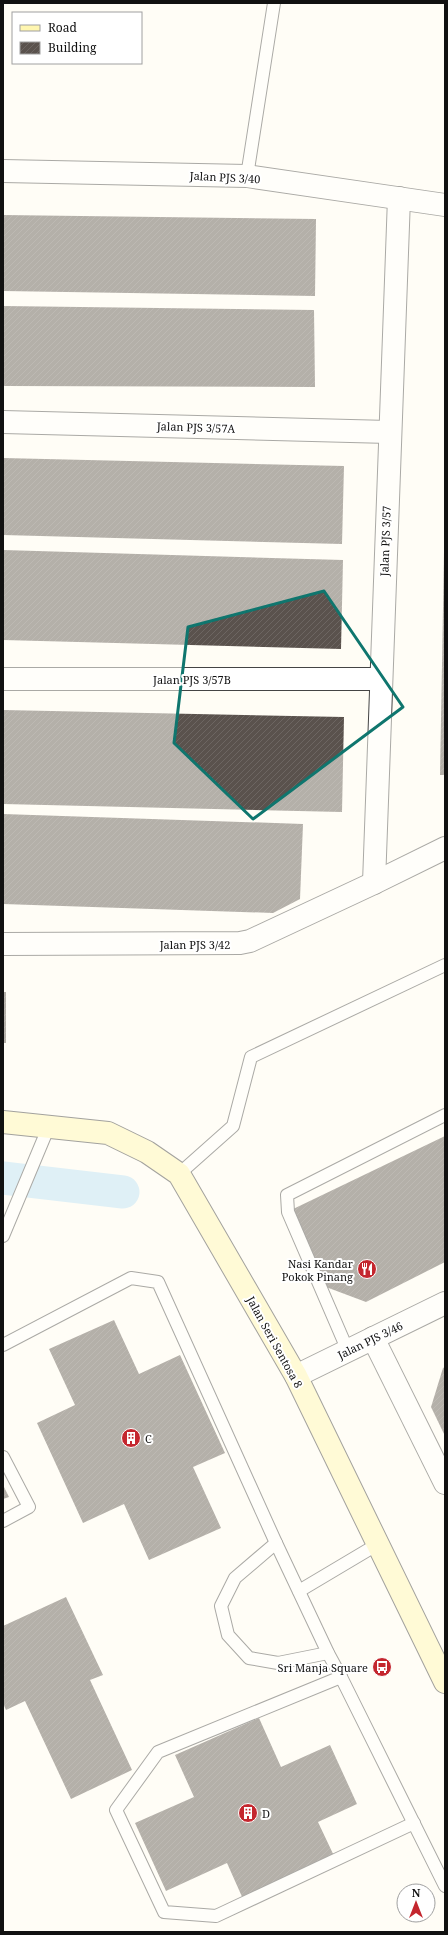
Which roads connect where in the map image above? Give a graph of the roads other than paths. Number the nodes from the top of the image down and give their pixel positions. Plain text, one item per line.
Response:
1 (274, 3) edge
2 (3, 171) edge
3 (248, 176) junction
4 (399, 198) junction
5 (445, 205) edge
6 (3, 422) edge
7 (389, 432) junction
8 (3, 678) edge
9 (380, 678) junction
10 (445, 848) edge
11 (374, 883) junction
12 (3, 944) edge
13 (445, 965) edge
14 (445, 1115) edge
15 (3, 1122) edge
16 (49, 1126) junction
17 (179, 1174) junction
18 (3, 1236) edge
19 (445, 1303) edge
20 (373, 1338) junction
21 (3, 1345) edge
22 (348, 1350) junction
23 (296, 1376) junction
24 (3, 1457) edge
25 (445, 1483) edge
26 (3, 1521) edge
27 (276, 1543) junction
28 (378, 1544) junction
29 (299, 1591) junction
30 (328, 1653) junction
31 (341, 1677) junction
32 (445, 1682) edge
33 (414, 1823) junction
34 (445, 1886) edge

1 - 3 lane
2 - 3 street, Jalan PJS 3/40
3 - 4 street, Jalan PJS 3/40
4 - 5 street, Jalan PJS 3/40
4 - 7 street, Jalan PJS 3/57
6 - 7 street, Jalan PJS 3/57A
7 - 9 street, Jalan PJS 3/57
8 - 9 street, Jalan PJS 3/57B
9 - 11 street, Jalan PJS 3/57
10 - 11 street, Jalan PJS 3/42
11 - 12 street, Jalan PJS 3/42
13 - 17 lane
14 - 22 lane
15 - 16 main road, Jalan Seri Sentosa 8
16 - 17 main road, Jalan Seri Sentosa 8
16 - 18 lane
17 - 23 main road, Jalan Seri Sentosa 8
19 - 20 street, Jalan PJS 3/46
20 - 22 street, Jalan PJS 3/46
20 - 25 street
21 - 27 lane
22 - 23 street, Jalan PJS 3/46
23 - 28 main road, Jalan Seri Sentosa 8
24 - 26 lane
27 - 29 lane
27 - 30 lane
28 - 29 lane
28 - 32 main road, Jalan Seri Sentosa 8
29 - 30 lane
30 - 31 lane
31 - 33 lane
31 - 33 lane
33 - 34 lane

